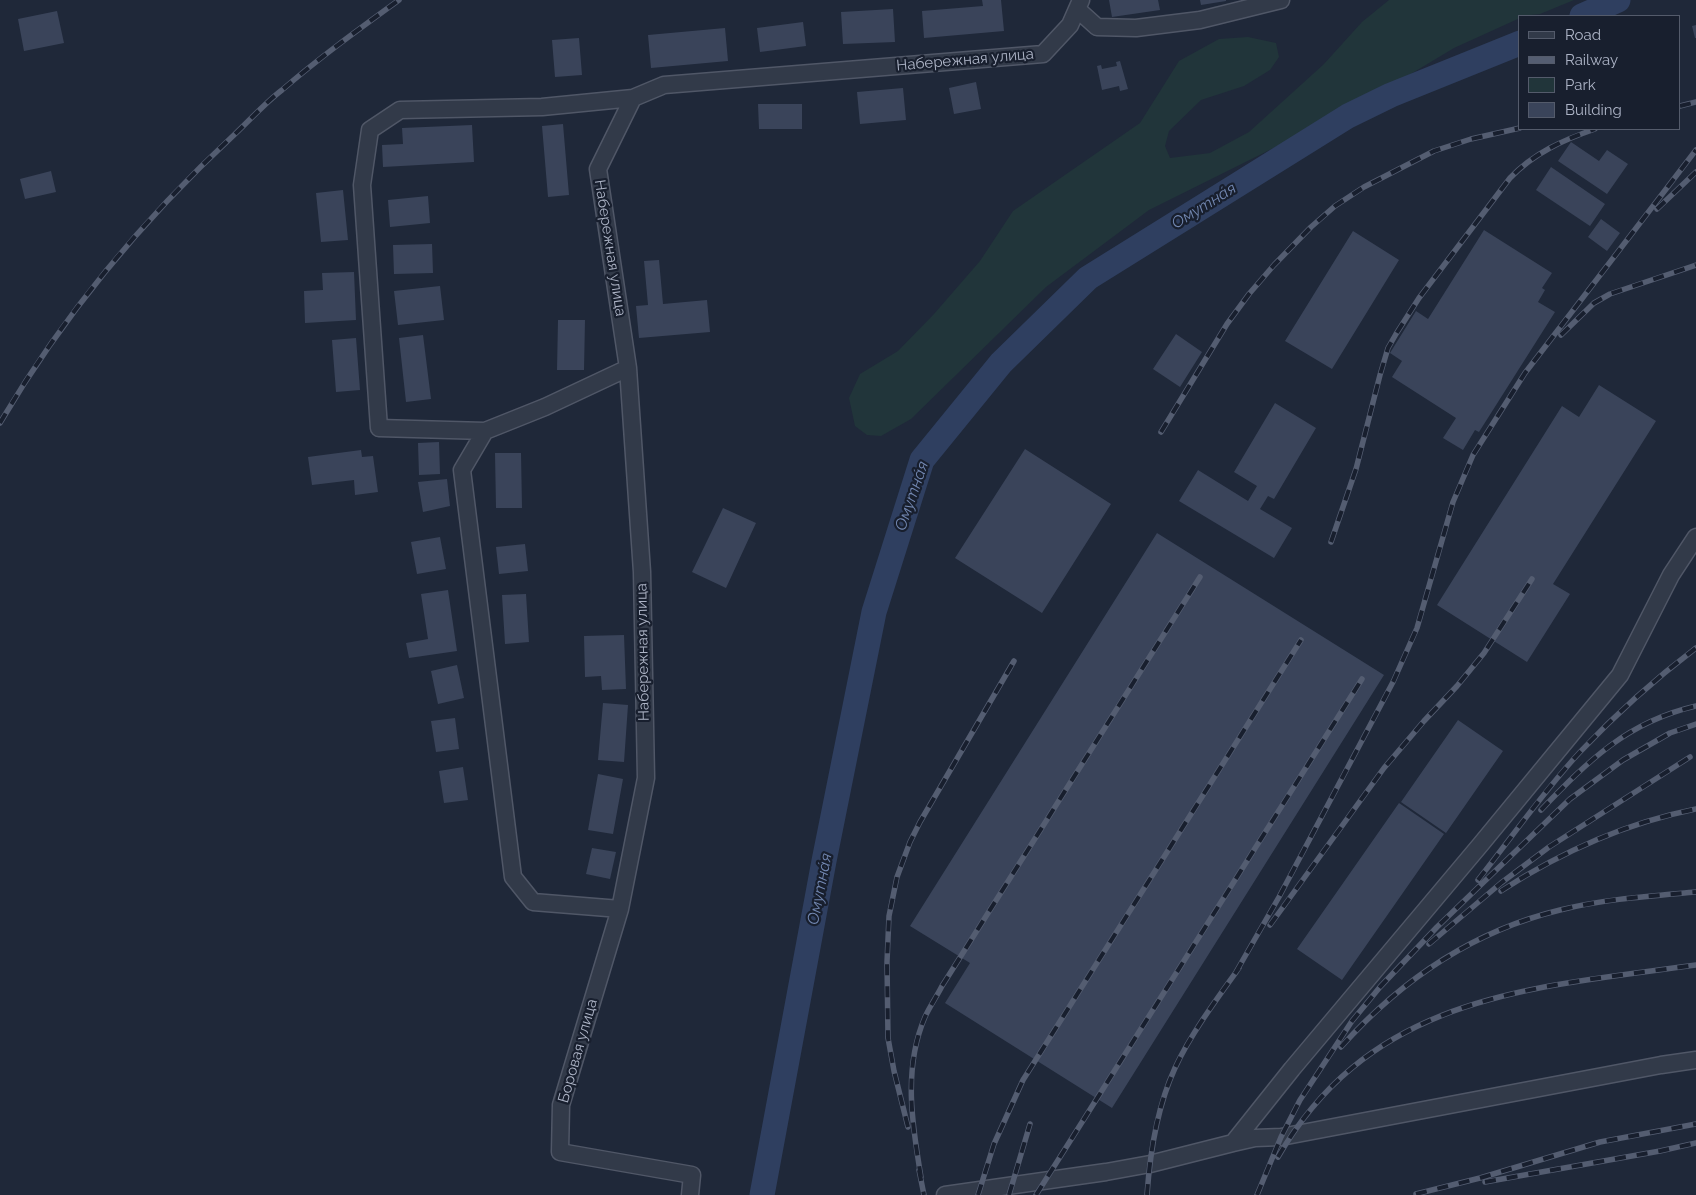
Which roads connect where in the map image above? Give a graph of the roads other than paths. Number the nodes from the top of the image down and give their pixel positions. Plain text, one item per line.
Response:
1 (1281, 0) edge
2 (1079, 4) edge
3 (633, 98) junction
4 (628, 368) junction
5 (485, 431) junction
6 (1696, 537) edge
7 (620, 909) junction
8 (1696, 1060) edge
9 (1233, 1143) junction
10 (690, 1195) edge
11 (945, 1195) edge

1 - 2 street, Набережная улица
2 - 3 street, Набережная улица
3 - 4 street, Набережная улица
3 - 5 street
4 - 5 street
4 - 7 street, Набережная улица
5 - 7 street
6 - 9 street
7 - 10 street, Боровая улица
8 - 9 street
9 - 11 street

